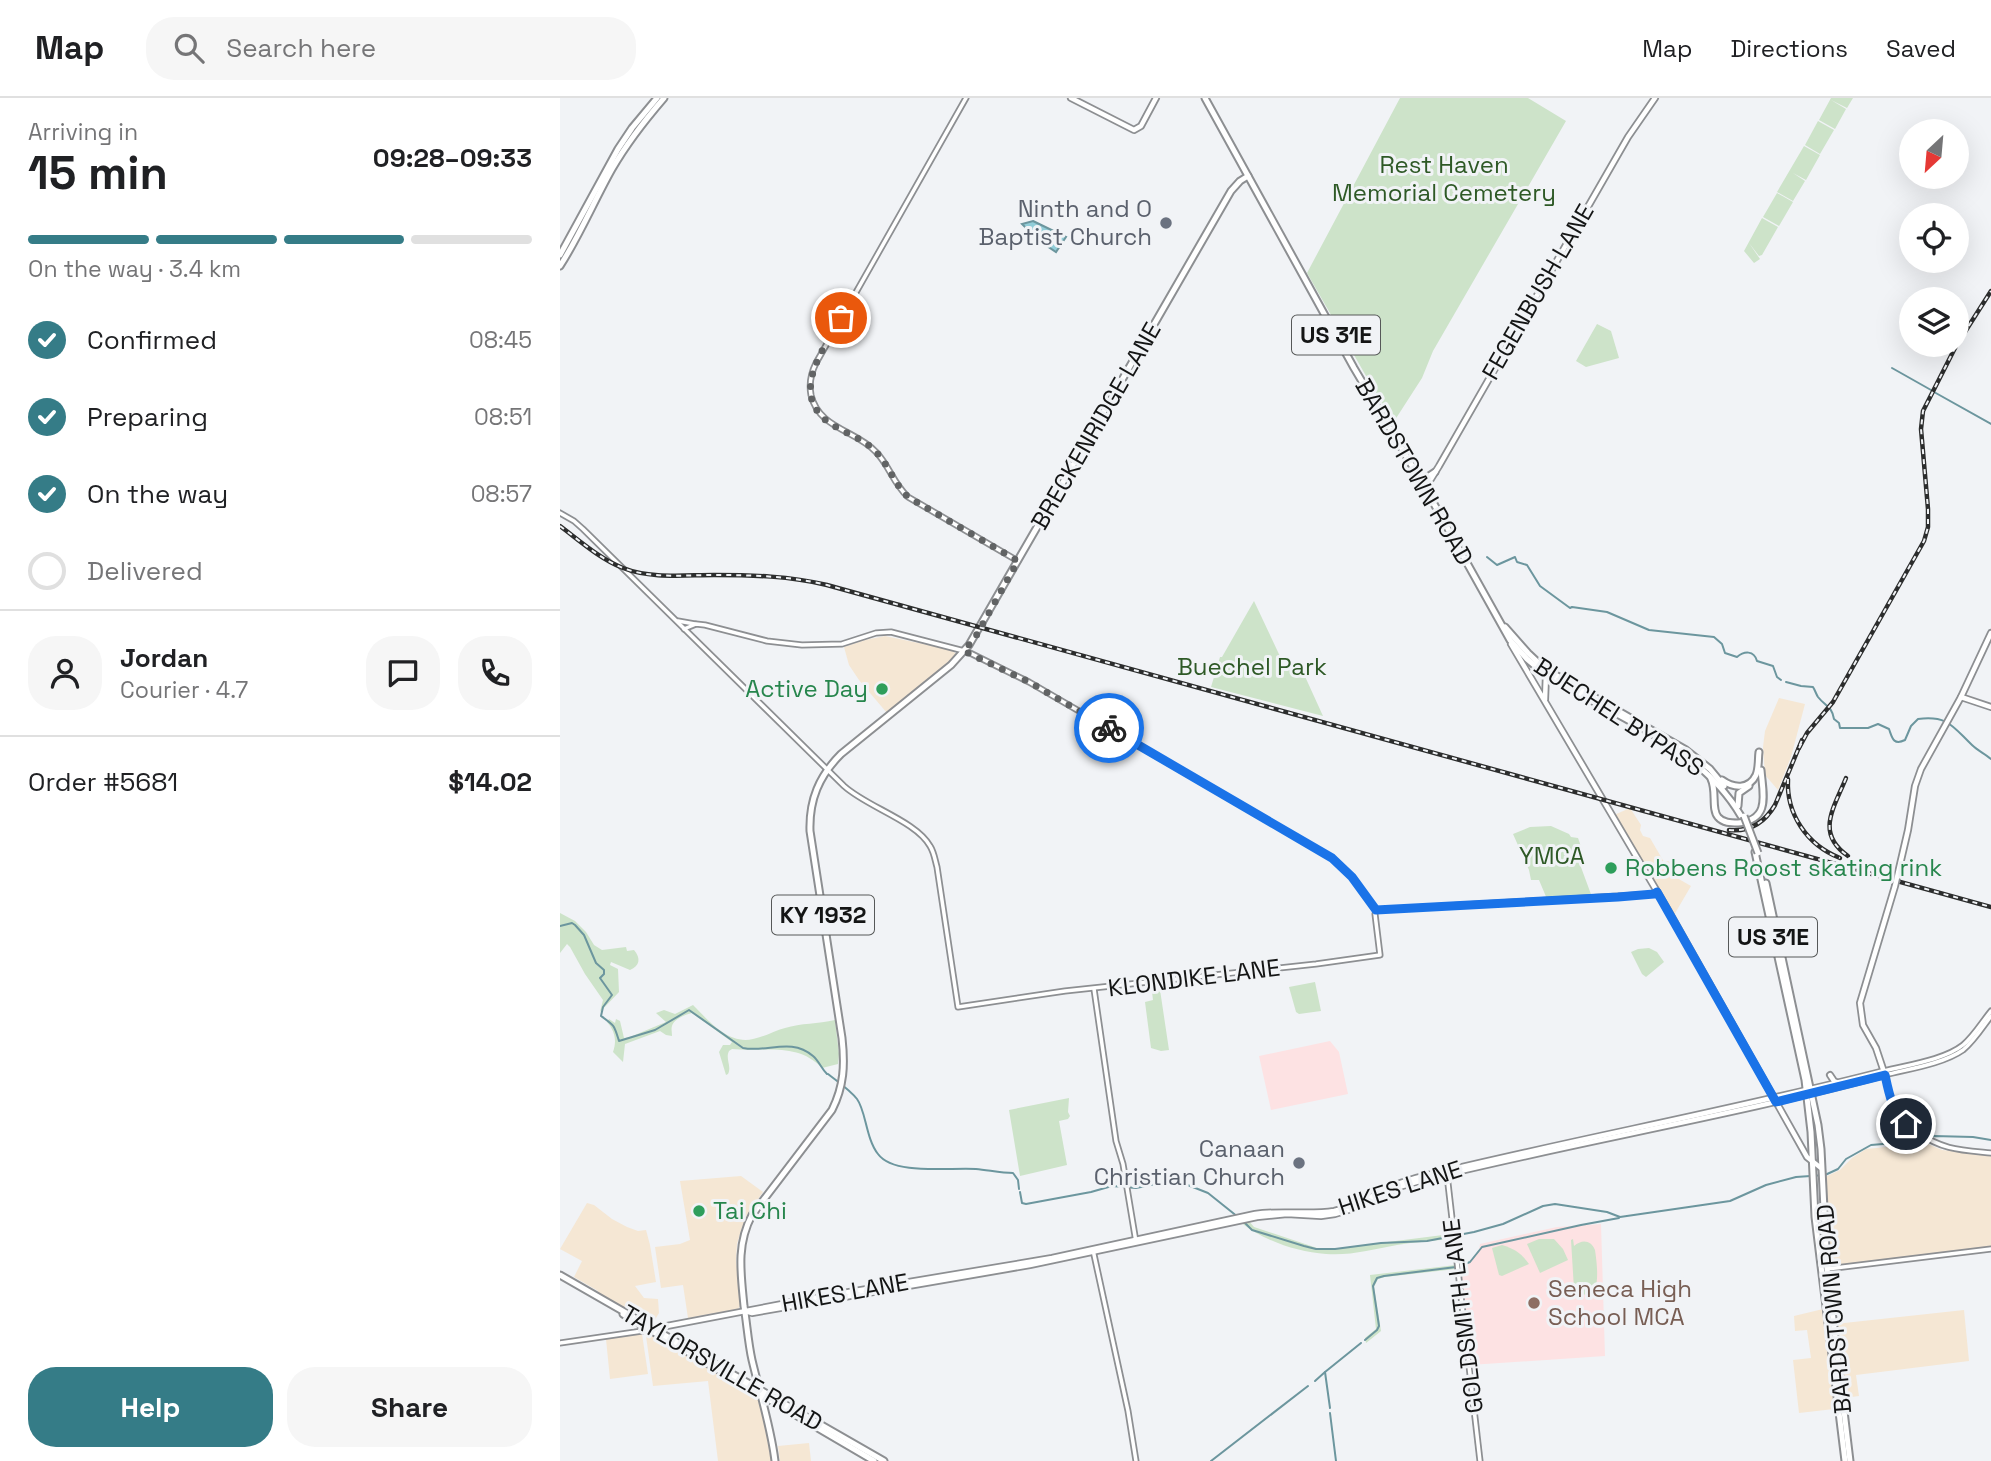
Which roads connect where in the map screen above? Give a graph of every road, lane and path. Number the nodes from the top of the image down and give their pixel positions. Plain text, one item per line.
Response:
1 (657, 98) edge
2 (664, 98) edge
3 (966, 98) edge
4 (1071, 98) edge
5 (1156, 98) edge
6 (1205, 98) edge
7 (1655, 98) edge
8 (1240, 162) junction
9 (1248, 176) junction
10 (1239, 181) junction
11 (560, 255) edge
12 (560, 266) edge
13 (1435, 472) junction
14 (1416, 473) junction
15 (1431, 479) junction
16 (1424, 486) junction
17 (1432, 500) junction
18 (560, 513) edge
19 (1018, 561) junction
20 (676, 621) junction
21 (696, 624) junction
22 (684, 629) junction
23 (1991, 633) edge
24 (1509, 635) junction
25 (964, 651) junction
26 (1533, 661) junction
27 (1525, 667) junction
28 (1546, 672) junction
29 (1580, 695) junction
30 (1961, 697) junction
31 (1545, 701) junction
32 (1604, 705) dead end
33 (1991, 707) edge
34 (1759, 752) dead end
35 (827, 769) junction
36 (1695, 772) dead end
37 (1708, 774) junction
38 (1717, 777) junction
39 (1714, 805) junction
40 (1737, 806) junction
41 (1657, 892) junction
42 (1376, 910) junction
43 (1094, 989) junction
44 (1991, 1011) edge
45 (1991, 1016) edge
46 (1884, 1073) junction
47 (1830, 1075) dead end
48 (1839, 1083) junction
49 (1820, 1088) joint
50 (1809, 1090) junction
51 (1775, 1100) junction
52 (1808, 1107) junction
53 (1818, 1125) junction
54 (1811, 1132) junction
55 (1991, 1153) edge
56 (1812, 1161) junction
57 (1822, 1172) junction
58 (1446, 1173) junction
59 (1814, 1190) junction
60 (1824, 1202) junction
61 (1814, 1212) junction
62 (1135, 1242) junction
63 (1991, 1249) edge
64 (1095, 1250) junction
65 (1824, 1269) junction
66 (560, 1276) edge
67 (745, 1311) junction
68 (638, 1322) junction
69 (667, 1326) junction
70 (652, 1329) junction
71 (636, 1332) junction
72 (668, 1336) junction
73 (560, 1343) edge
74 (757, 1378) junction
75 (749, 1384) junction
76 (760, 1393) junction
77 (783, 1409) junction
78 (767, 1417) junction
79 (1844, 1435) junction
80 (775, 1461) edge
81 (874, 1461) edge
82 (884, 1461) edge
83 (1136, 1461) edge
84 (1480, 1461) edge
85 (1845, 1461) edge
86 (1850, 1461) edge

1 - 11 main road
2 - 12 main road
3 - 19 street
4 - 5 main road
6 - 8 main road, BARDSTOWN ROAD / US 31E
7 - 13 main road, FEGENBUSH LANE
8 - 9 main road, BARDSTOWN ROAD / US 31E
8 - 10 main road
9 - 10 main road, BRECKENRIDGE LANE / KY 1932
9 - 14 main road, BARDSTOWN ROAD / US 31E
10 - 19 main road, BRECKENRIDGE LANE / KY 1932
13 - 14 main road
13 - 15 main road, FEGENBUSH LANE
14 - 16 main road, BARDSTOWN ROAD / US 31E
15 - 16 main road, FEGENBUSH LANE
15 - 17 main road
16 - 17 main road, BARDSTOWN ROAD / US 31E
17 - 24 main road, BARDSTOWN ROAD / US 31E
18 - 20 street
19 - 25 main road, BRECKENRIDGE LANE / KY 1932
20 - 21 street
20 - 22 street
21 - 22 street
21 - 25 street
22 - 35 street
23 - 30 main road
24 - 26 main road, BUECHEL BYPASS / US 31E
24 - 27 main road, BARDSTOWN ROAD
25 - 35 main road, BRECKENRIDGE LANE / KY 1932
25 - 42 street
26 - 27 main road
26 - 28 main road, BUECHEL BYPASS / US 31E
27 - 31 main road, BARDSTOWN ROAD
28 - 29 main road, BUECHEL BYPASS / US 31E
28 - 31 main road
28 - 38 main road, BUECHEL BYPASS / US 31E
29 - 32 main road
29 - 37 main road, BUECHEL BYPASS / US 31E
30 - 33 main road
30 - 46 main road, bridge
31 - 41 main road, BARDSTOWN ROAD
34 - 38 main road
35 - 43 street
35 - 67 main road, BRECKENRIDGE LANE / KY 1932
36 - 37 main road
37 - 39 main road
37 - 40 main road, BUECHEL BYPASS / US 31E
38 - 40 main road, BUECHEL BYPASS / US 31E
39 - 40 main road
39 - 40 main road
40 - 50 main road, BUECHEL BYPASS / US 31E, bridge
41 - 42 street
41 - 51 main road, BARDSTOWN ROAD
42 - 43 street, KLONDIKE LANE
43 - 62 street, KLONDIKE LANE
44 - 46 street
45 - 46 street
46 - 48 main road
46 - 50 main road, HIKES LANE
46 - 55 street
47 - 48 main road
48 - 49 main road
49 - 50 main road
50 - 51 main road, HIKES LANE
50 - 52 main road, BUECHEL BYPASS / US 31E
50 - 53 main road, BUECHEL BYPASS / US 31E
51 - 56 main road, BARDSTOWN ROAD
51 - 58 main road, HIKES LANE
52 - 53 main road
52 - 54 main road, BUECHEL BYPASS / US 31E
53 - 54 main road
53 - 57 main road, BUECHEL BYPASS / US 31E
54 - 56 main road, BUECHEL BYPASS / US 31E
56 - 57 main road, BARDSTOWN ROAD
56 - 59 main road, BARDSTOWN ROAD / US 31E
57 - 60 main road, BARDSTOWN ROAD / US 31E
58 - 62 main road, HIKES LANE
58 - 84 street, GOLDSMITH LANE
59 - 60 main road
59 - 61 main road, BARDSTOWN ROAD / US 31E
60 - 61 main road
60 - 65 main road, BARDSTOWN ROAD / US 31E
61 - 65 main road, BARDSTOWN ROAD / US 31E
62 - 64 main road, HIKES LANE
63 - 65 street
64 - 67 main road, HIKES LANE
64 - 83 street
65 - 79 main road, BARDSTOWN ROAD / US 31E
66 - 68 main road, TAYLORSVILLE ROAD
66 - 70 main road, TAYLORSVILLE ROAD
67 - 69 main road, HIKES LANE
67 - 74 main road, BRECKENRIDGE LANE / KY 1932
68 - 70 main road, TAYLORSVILLE ROAD
68 - 71 street
69 - 70 main road, HIKES LANE
69 - 72 main road
70 - 71 street
70 - 72 main road, TAYLORSVILLE ROAD
70 - 76 main road, TAYLORSVILLE ROAD
71 - 73 street
72 - 75 main road, TAYLORSVILLE ROAD
74 - 75 main road
74 - 76 main road, BRECKENRIDGE LANE / KY 1932
75 - 76 main road, TAYLORSVILLE ROAD
76 - 77 main road, TAYLORSVILLE ROAD
76 - 78 main road, BRECKENRIDGE LANE / KY 1932
76 - 82 main road, TAYLORSVILLE ROAD
77 - 78 main road
77 - 81 main road, TAYLORSVILLE ROAD
78 - 80 main road, BRECKENRIDGE LANE / KY 1932
79 - 85 main road, BARDSTOWN ROAD / US 31E
79 - 86 main road, BARDSTOWN ROAD / US 31E

